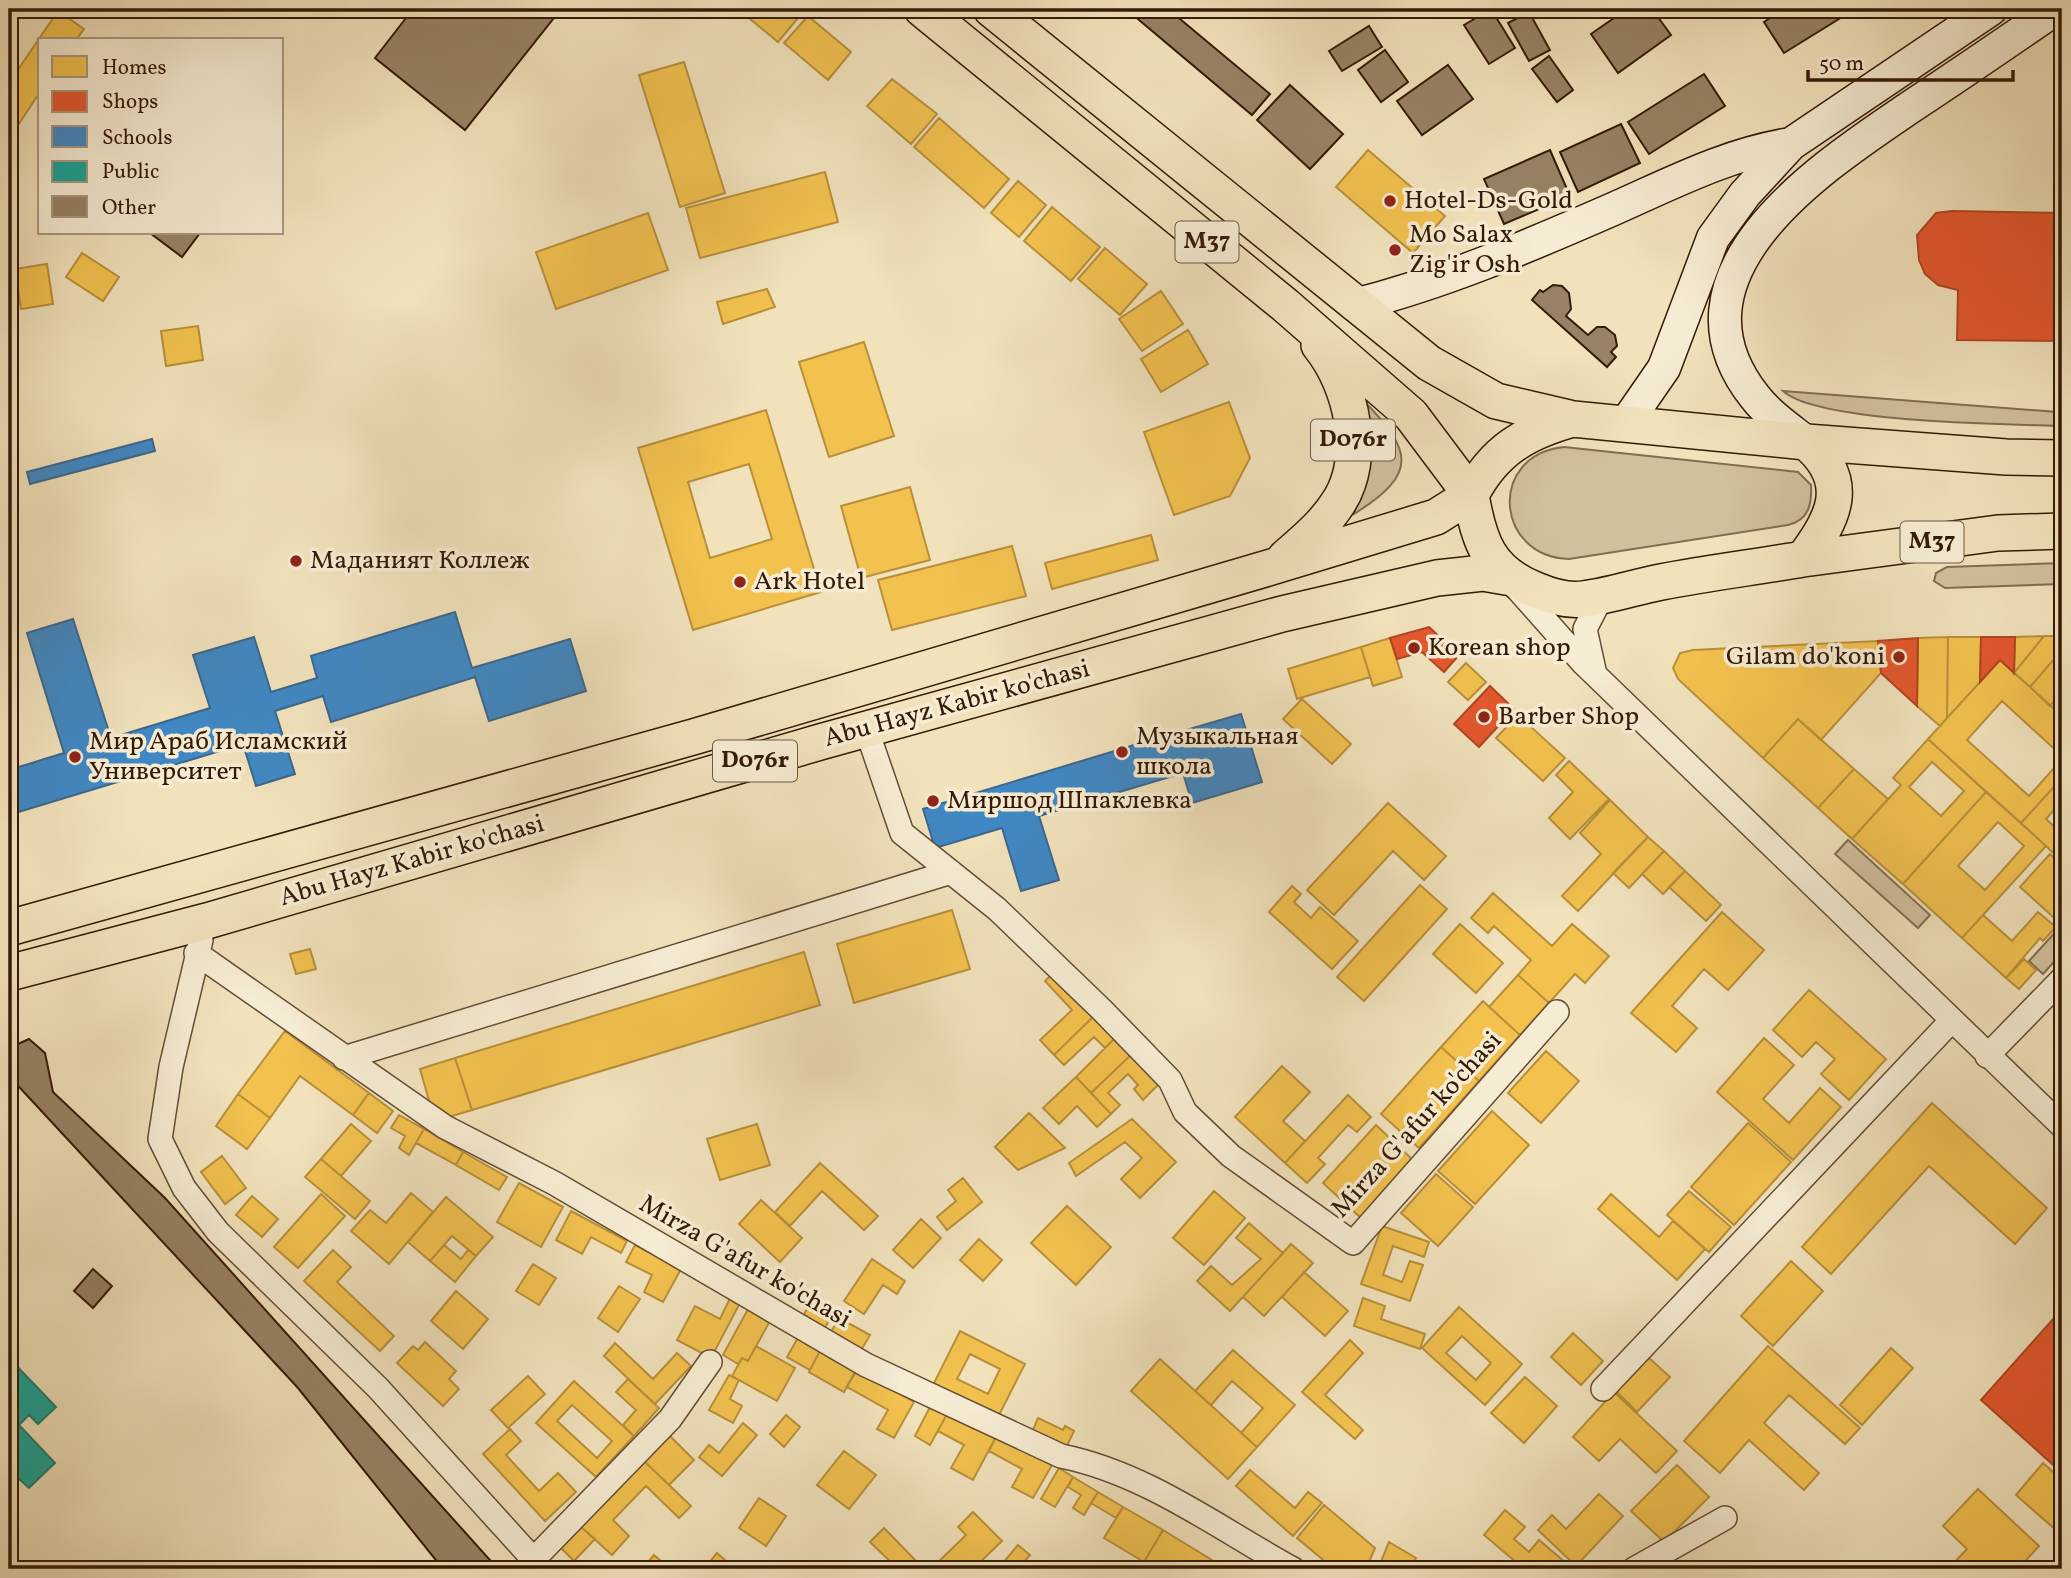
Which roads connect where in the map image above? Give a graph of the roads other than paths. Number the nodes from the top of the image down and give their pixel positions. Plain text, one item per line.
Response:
1 (922, 9) edge
2 (990, 9) edge
3 (1991, 9) edge
4 (2041, 14) edge
5 (1791, 144) junction
6 (1285, 305) junction
7 (1355, 305) junction
8 (1573, 419) junction
9 (1626, 423) junction
10 (1807, 442) junction
11 (2062, 458) edge
12 (1471, 495) junction
13 (2062, 531) edge
14 (1803, 559) junction
15 (1275, 566) junction
16 (1506, 577) junction
17 (1603, 594) junction
18 (1594, 673) junction
19 (867, 731) junction
20 (951, 872) junction
21 (9, 928) edge
22 (202, 937) junction
23 (9, 974) edge
24 (2062, 979) edge
25 (1557, 1012) dead end
26 (1952, 1020) junction
27 (1987, 1056) junction
28 (344, 1058) junction
29 (2062, 1126) edge
30 (710, 1362) dead end
31 (1603, 1389) dead end
32 (1725, 1518) dead end
33 (538, 1564) edge
34 (1293, 1569) edge
35 (1634, 1569) edge

1 - 6 main road, M37
2 - 7 main road, M37
3 - 5 main road
4 - 10 main road
5 - 7 main road
5 - 9 main road
6 - 12 main road, M37
6 - 15 main road, D076r
7 - 8 main road, M37
8 - 9 main road, M37
8 - 12 main road, M37
9 - 10 main road, M37
10 - 11 main road, M37
10 - 14 main road
12 - 15 main road, Abu Hayz Kabir ko'chasi / D076r
12 - 16 main road, M37
13 - 14 main road, M37
14 - 17 main road, M37
15 - 21 main road, Abu Hayz Kabir ko'chasi / D076r
16 - 17 main road, M37
16 - 18 street
16 - 19 main road, Abu Hayz Kabir ko'chasi / D076r
17 - 18 street
18 - 26 street
19 - 20 street, Mirza G'afur ko'chasi
19 - 22 main road, Abu Hayz Kabir ko'chasi / D076r
20 - 25 street, Mirza G'afur ko'chasi
20 - 28 street
22 - 23 main road, Abu Hayz Kabir ko'chasi / D076r
22 - 28 street, Mirza G'afur ko'chasi
22 - 33 street
24 - 27 street
26 - 27 street
26 - 31 street
27 - 29 street
28 - 34 street, Mirza G'afur ko'chasi
30 - 33 street
32 - 35 street

